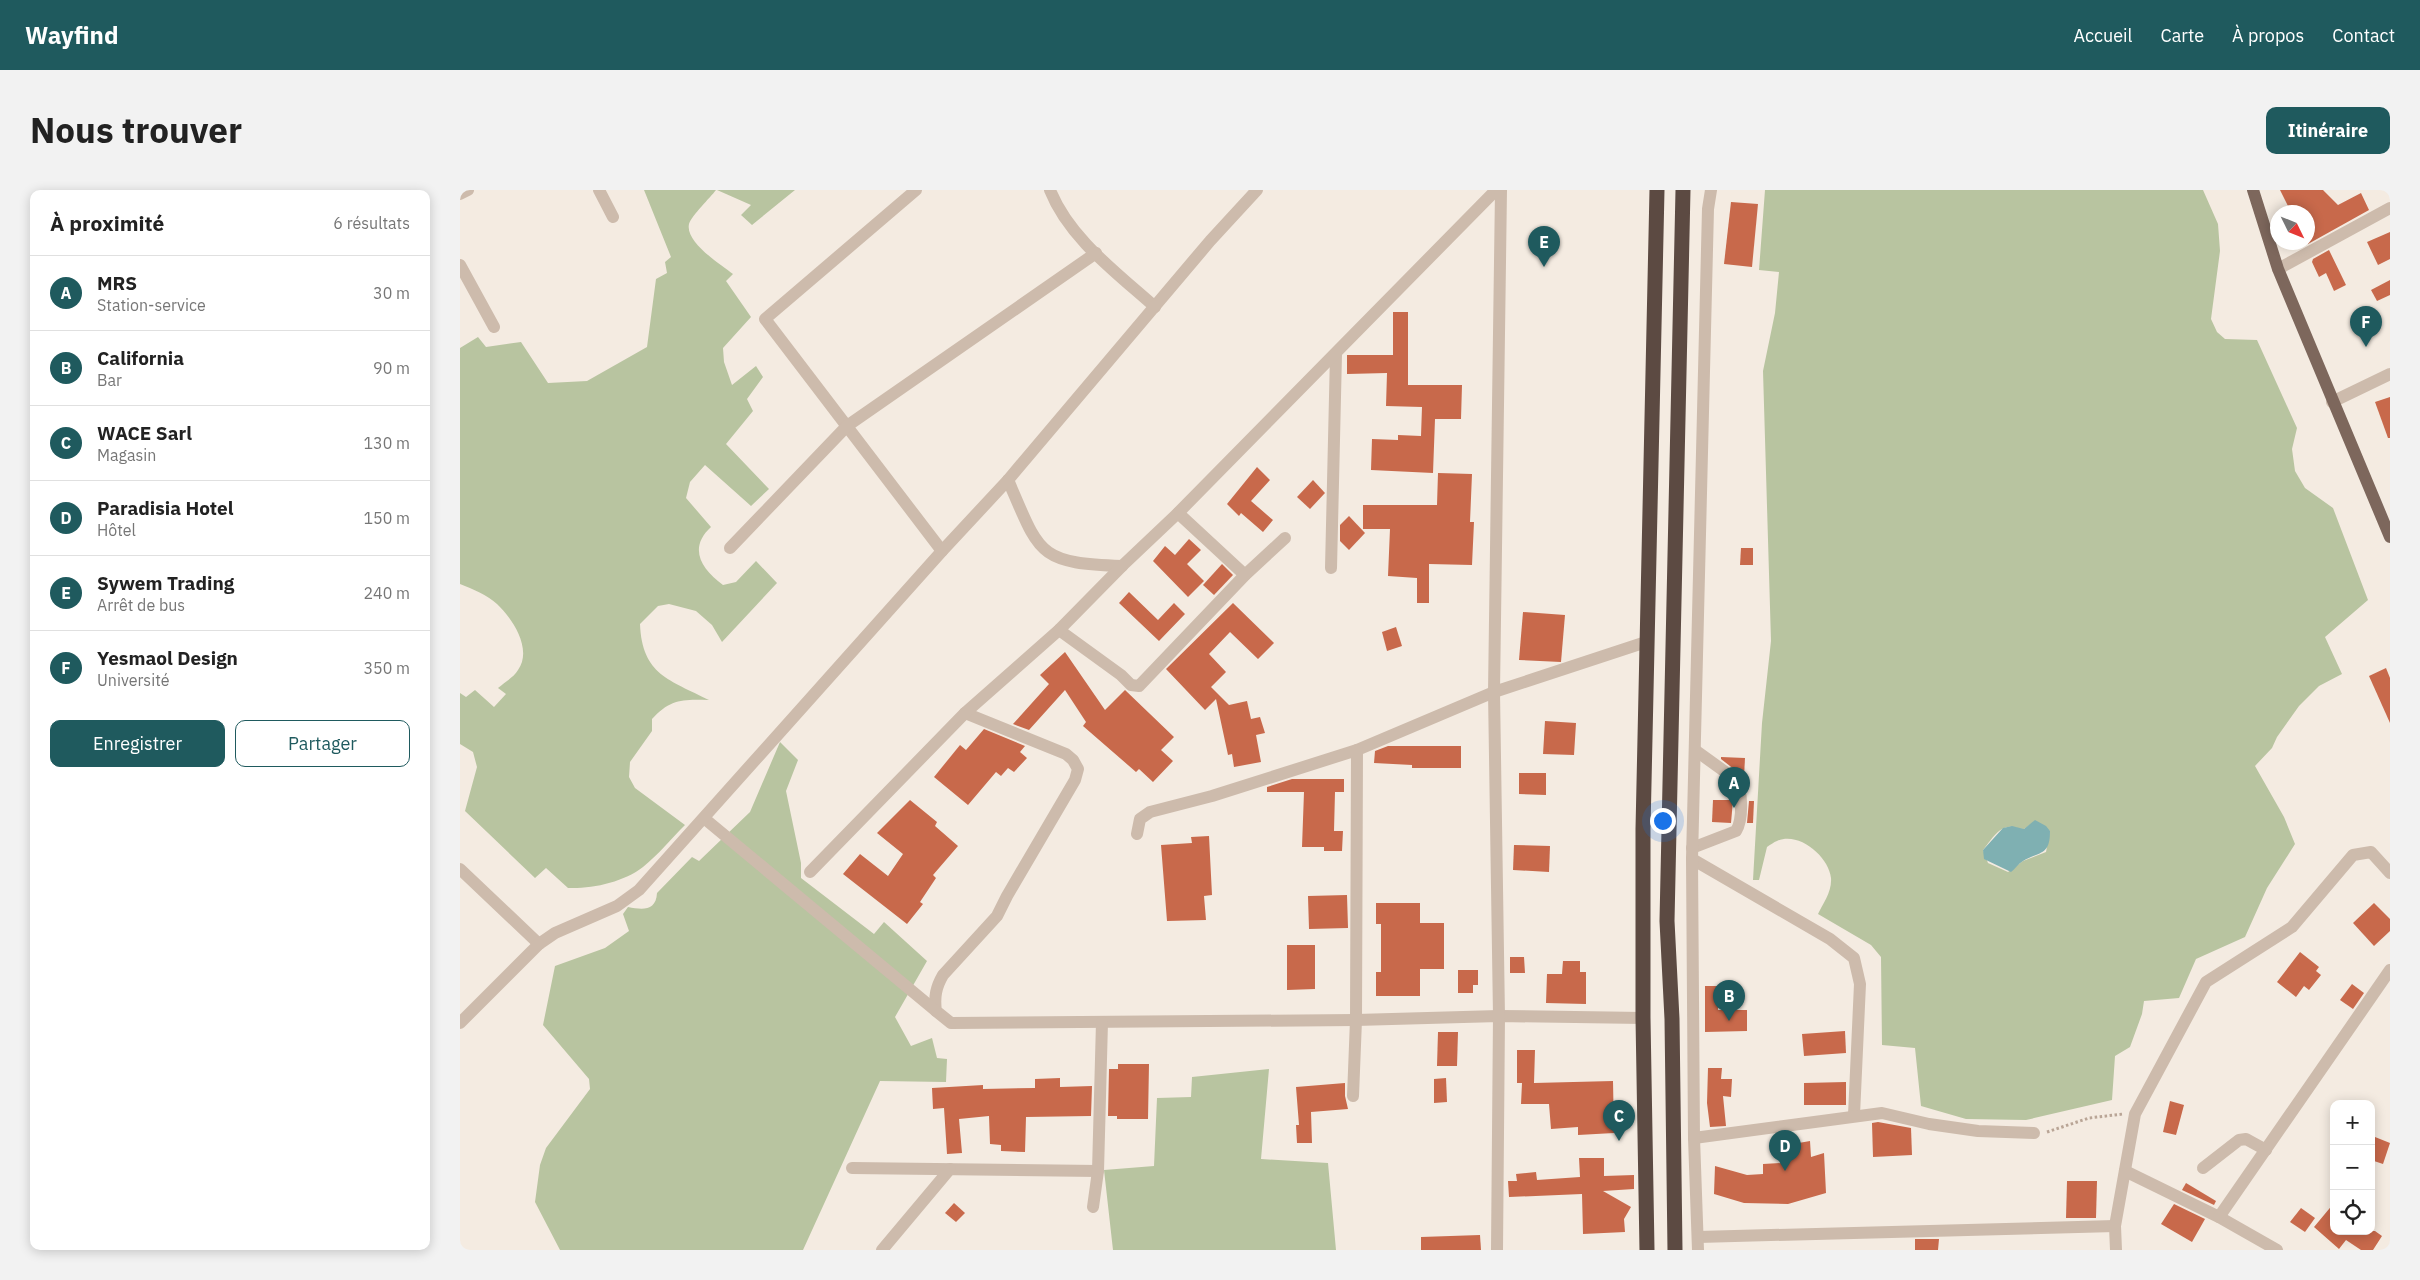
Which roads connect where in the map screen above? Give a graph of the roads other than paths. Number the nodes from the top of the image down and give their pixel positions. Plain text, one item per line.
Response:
1 (468, 190) edge
2 (599, 190) edge
3 (916, 190) edge
4 (1050, 190) edge
5 (1257, 190) edge
6 (1496, 190) edge
7 (1501, 190) edge
8 (1657, 190) edge
9 (1683, 190) edge
10 (1710, 190) edge
11 (2253, 190) edge
12 (460, 194) edge
13 (2390, 208) edge
14 (613, 217) dead end
15 (1096, 253) junction
16 (460, 265) edge
17 (2278, 269) junction
18 (1155, 308) junction
19 (494, 328) dead end
20 (1336, 354) junction
21 (2390, 374) edge
22 (2332, 402) junction
23 (847, 426) junction
24 (1008, 480) junction
25 (1178, 513) junction
26 (2390, 536) edge
27 (1285, 538) dead end
28 (730, 548) dead end
29 (942, 551) junction
30 (1122, 566) junction
31 (1331, 568) dead end
32 (1245, 575) junction
33 (1059, 630) junction
34 (1646, 642) junction
35 (1494, 692) junction
36 (965, 714) junction
37 (1357, 750) junction
38 (1695, 750) junction
39 (705, 819) junction
40 (1137, 834) dead end
41 (1692, 854) junction
42 (460, 869) edge
43 (810, 872) dead end
44 (2390, 873) edge
45 (539, 944) junction
46 (2390, 970) edge
47 (936, 1011) junction
48 (1499, 1016) junction
49 (1643, 1018) junction
50 (1356, 1020) junction
51 (1102, 1022) junction
52 (460, 1023) edge
53 (1353, 1096) dead end
54 (1854, 1115) junction
55 (2034, 1133) road end
56 (1694, 1138) junction
57 (2266, 1150) junction
58 (852, 1168) dead end
59 (2203, 1168) dead end
60 (950, 1169) junction
61 (2125, 1171) junction
62 (1098, 1172) junction
63 (1092, 1207) dead end
64 (2219, 1217) junction
65 (2116, 1226) junction
66 (1698, 1244) edge
67 (882, 1250) edge
68 (1497, 1250) edge
69 (1647, 1250) edge
70 (1675, 1250) edge
71 (2116, 1250) edge
72 (2277, 1250) edge

1 - 12 street
2 - 14 street
3 - 23 street
4 - 15 street
5 - 18 street
6 - 20 street
7 - 35 street
8 - 34 highway
9 - 70 highway
10 - 38 street
11 - 17 main road
13 - 17 street
15 - 18 street
15 - 23 street
16 - 19 street
17 - 22 main road
18 - 24 street
20 - 25 street
20 - 31 street
21 - 22 street
22 - 26 main road
23 - 28 street
23 - 29 street
24 - 29 street
24 - 30 street
25 - 30 street
25 - 32 street
27 - 32 street
29 - 39 street
30 - 33 street
32 - 33 street
33 - 36 street
34 - 35 street
34 - 49 highway
35 - 37 street
35 - 48 street
36 - 43 street
36 - 47 street
37 - 40 street
37 - 50 street
38 - 41 street
38 - 41 street
39 - 45 street
39 - 47 street
41 - 54 street
41 - 56 street
42 - 45 street
44 - 61 street
45 - 52 street
46 - 57 street
47 - 51 street
48 - 49 street
48 - 50 street
48 - 68 street
49 - 69 highway
50 - 51 street
50 - 53 street
51 - 62 street
54 - 55 street
54 - 56 street
56 - 66 street
57 - 59 street
57 - 64 street
58 - 60 street
60 - 62 street
60 - 67 street
61 - 64 street
61 - 65 street
62 - 63 street
64 - 72 street
65 - 66 street
65 - 71 street

